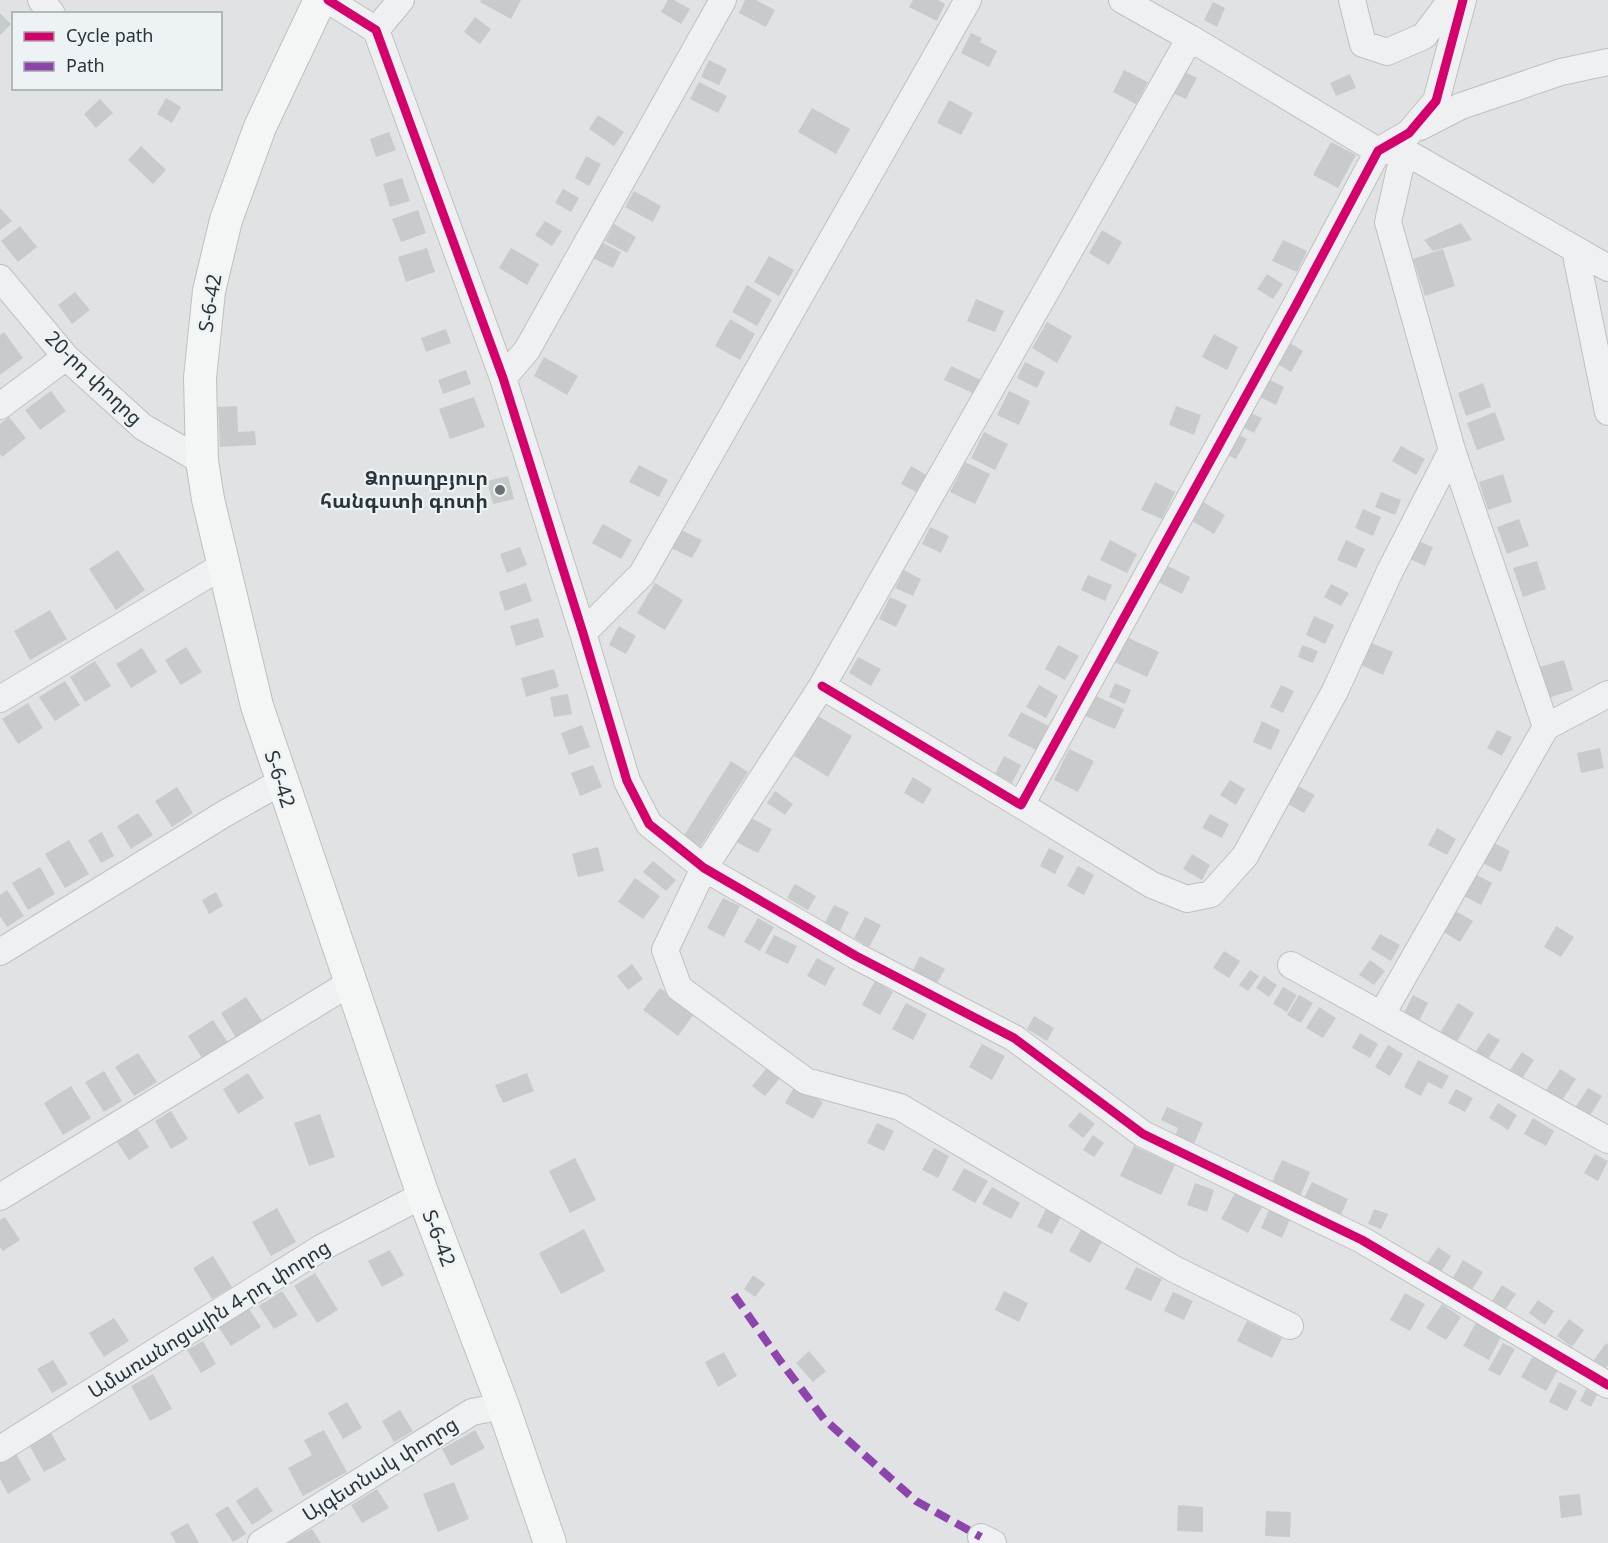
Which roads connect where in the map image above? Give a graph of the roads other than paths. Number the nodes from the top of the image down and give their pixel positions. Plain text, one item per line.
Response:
1 (41, 0) edge
2 (320, 0) edge
3 (328, 0) edge
4 (401, 0) edge
5 (723, 0) edge
6 (968, 0) edge
7 (1122, 0) edge
8 (1352, 0) edge
9 (1451, 0) edge
10 (1463, 0) edge
11 (50, 12) edge
12 (376, 30) junction
13 (1190, 38) junction
14 (1608, 62) edge
15 (1407, 142) junction
16 (1378, 151) junction
17 (1575, 249) junction
18 (1608, 268) edge
19 (0, 278) edge
20 (66, 357) junction
21 (503, 378) junction
22 (0, 406) edge
23 (1608, 412) edge
24 (1452, 450) junction
25 (202, 461) junction
26 (224, 565) junction
27 (583, 633) junction
28 (822, 686) junction
29 (1608, 694) edge
30 (0, 699) edge
31 (1546, 727) junction
32 (281, 782) junction
33 (1021, 805) junction
34 (704, 868) junction
35 (0, 952) edge
36 (1291, 965) dead end
37 (350, 983) junction
38 (1382, 1014) junction
39 (1608, 1140) edge
40 (423, 1195) junction
41 (0, 1197) edge
42 (1290, 1326) dead end
43 (1608, 1385) edge
44 (503, 1406) junction
45 (0, 1449) edge
46 (261, 1543) edge
47 (550, 1543) edge

1 - 11 street
2 - 25 main road, Տ-6-42 / Տ-6-42
3 - 12 street
4 - 12 street
5 - 21 street
6 - 27 street
7 - 13 street
8 - 9 street
10 - 15 street
12 - 21 street
13 - 16 street
13 - 28 street
14 - 15 street
15 - 16 street
15 - 17 street
15 - 24 street
16 - 33 street
17 - 18 street
17 - 23 street
19 - 20 street, 20-րդ փողոց
20 - 22 street
20 - 25 street, 20-րդ փողոց
21 - 27 street
24 - 31 street
24 - 33 street
25 - 26 main road, Տ-6-42 / Տ-6-42
26 - 30 street
26 - 32 main road, Տ-6-42 / Տ-6-42
27 - 34 street
28 - 33 street
28 - 34 street
29 - 31 street
31 - 38 street
32 - 35 street
32 - 37 main road, Տ-6-42 / Տ-6-42
34 - 42 street
34 - 43 street
36 - 38 street
37 - 40 main road, Տ-6-42 / Տ-6-42
37 - 41 street
38 - 39 street
40 - 44 main road, Տ-6-42 / Տ-6-42
40 - 45 street, Ամառանոցային 4-րդ փողոց
44 - 46 street, Այգետնակ փողոց
44 - 47 main road, Տ-6-42 / Տ-6-42

